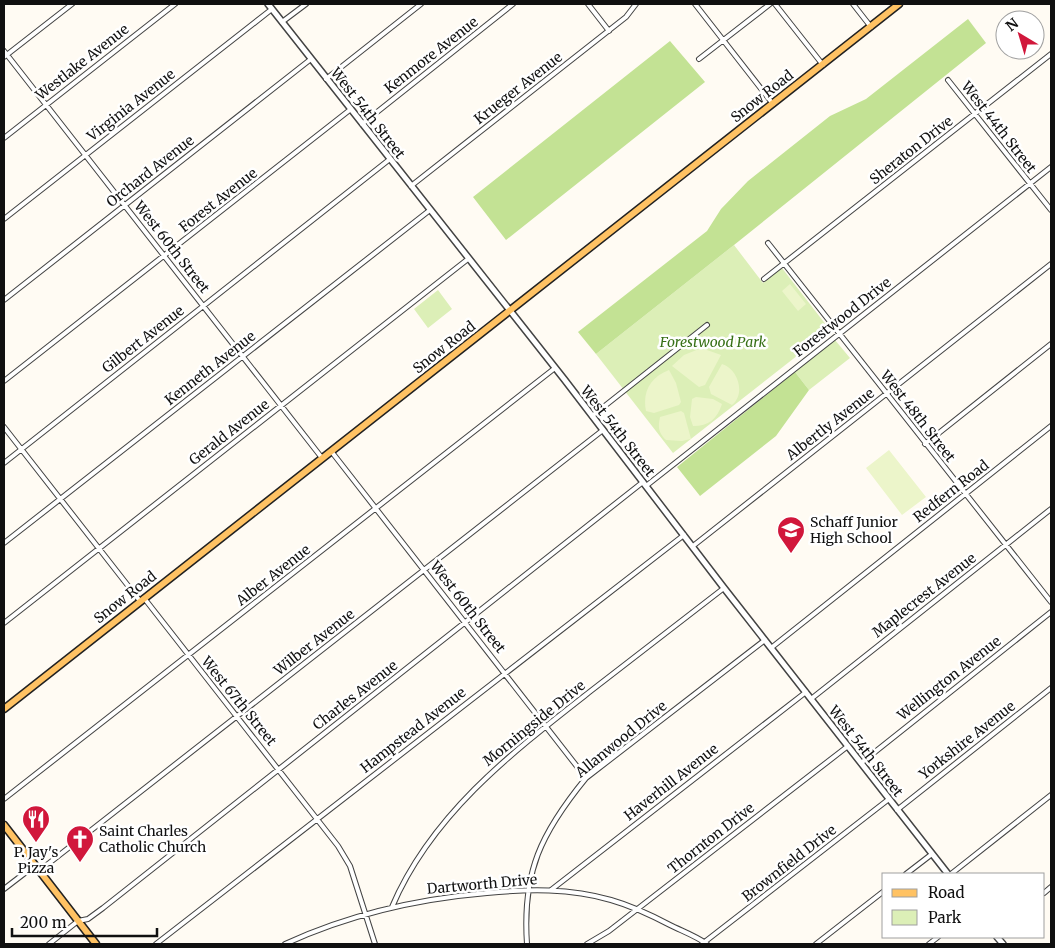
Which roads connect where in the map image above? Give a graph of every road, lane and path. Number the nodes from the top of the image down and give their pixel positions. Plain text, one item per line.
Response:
1 (72, 4) edge
2 (175, 4) edge
3 (268, 4) edge
4 (306, 4) edge
5 (421, 4) edge
6 (513, 4) edge
7 (588, 4) edge
8 (636, 4) edge
9 (695, 4) edge
10 (770, 4) edge
11 (774, 4) edge
12 (853, 4) edge
13 (900, 4) edge
14 (272, 9) junction
15 (282, 22) junction
16 (871, 27) junction
17 (609, 31) junction
18 (723, 40) junction
19 (5, 54) edge
20 (1051, 54) edge
21 (311, 59) junction
22 (699, 60) dead end
23 (823, 65) junction
24 (326, 79) junction
25 (948, 80) dead end
26 (773, 104) junction
27 (46, 106) junction
28 (351, 110) junction
29 (975, 114) junction
30 (362, 124) junction
31 (4, 138) edge
32 (85, 155) junction
33 (390, 159) junction
34 (1051, 167) edge
35 (1030, 184) junction
36 (411, 186) junction
37 (125, 205) junction
38 (430, 210) junction
39 (1051, 210) edge
40 (4, 219) edge
41 (768, 243) dead end
42 (164, 256) junction
43 (468, 259) junction
44 (785, 264) junction
45 (1051, 264) edge
46 (764, 279) dead end
47 (4, 300) edge
48 (204, 306) junction
49 (509, 311) junction
50 (707, 325) dead end
51 (839, 333) junction
52 (1051, 344) edge
53 (243, 356) junction
54 (555, 368) junction
55 (4, 381) edge
56 (887, 394) junction
57 (281, 406) junction
58 (592, 416) junction
59 (1051, 426) edge
60 (4, 427) edge
61 (602, 430) junction
62 (926, 444) junction
63 (21, 449) junction
64 (331, 451) junction
65 (322, 458) junction
66 (4, 462) edge
67 (645, 484) junction
68 (966, 494) junction
69 (60, 499) junction
70 (376, 508) junction
71 (1051, 509) edge
72 (684, 535) junction
73 (4, 543) edge
74 (1006, 544) junction
75 (693, 546) junction
76 (98, 548) junction
77 (425, 569) junction
78 (724, 588) junction
79 (142, 600) junction
80 (1051, 602) edge
81 (1051, 612) edge
82 (466, 622) junction
83 (4, 623) edge
84 (765, 640) junction
85 (771, 648) junction
86 (188, 656) junction
87 (505, 674) junction
88 (1051, 688) edge
89 (806, 692) junction
90 (811, 699) junction
91 (4, 709) edge
92 (238, 717) junction
93 (546, 726) junction
94 (848, 746) junction
95 (861, 763) junction
96 (279, 769) junction
97 (586, 778) junction
98 (1051, 795) edge
99 (4, 799) edge
100 (889, 799) junction
101 (897, 810) junction
102 (317, 818) junction
103 (4, 825) edge
104 (932, 854) junction
105 (36, 868) junction
106 (907, 873) edge
107 (949, 873) edge
108 (951, 873) edge
109 (4, 889) edge
110 (527, 889) junction
111 (550, 890) junction
112 (882, 894) edge
113 (392, 907) junction
114 (638, 909) junction
115 (367, 914) junction
116 (78, 921) junction
117 (49, 944) edge
118 (96, 944) edge
119 (156, 944) edge
120 (285, 944) edge
121 (375, 944) edge
122 (527, 944) edge
123 (586, 944) edge
124 (704, 944) edge
125 (816, 944) edge

1 - 19 street
2 - 27 street, Westlake Avenue
3 - 14 street, West 54th Street
4 - 15 street
5 - 24 street
6 - 30 street, Kenmore Avenue
7 - 17 street
8 - 17 street, Krueger Avenue
9 - 18 street
10 - 18 street
11 - 23 street
12 - 16 street
13 - 16 main road, Snow Road
14 - 15 street, West 54th Street
14 - 32 street, Virginia Avenue
15 - 21 street, West 54th Street
16 - 23 main road, Snow Road
17 - 36 street, Krueger Avenue
18 - 22 street
18 - 26 street
19 - 27 street, West 60th Street
20 - 29 street, Sheraton Drive
21 - 24 street, West 54th Street
21 - 37 street, Orchard Avenue
23 - 26 main road, Snow Road
24 - 28 street, West 54th Street
25 - 29 street, West 44th Street
26 - 49 main road, Snow Road
27 - 31 street, Westlake Avenue
27 - 32 street, West 60th Street
28 - 30 street, West 54th Street
28 - 42 street, Forest Avenue
29 - 35 street, West 44th Street
29 - 44 street, Sheraton Drive
30 - 33 street, West 54th Street
32 - 37 street, West 60th Street
32 - 40 street, Virginia Avenue
33 - 36 street, West 54th Street
33 - 48 street, Gilbert Avenue
34 - 35 street, Forestwood Drive
35 - 39 street, West 44th Street
35 - 51 street, Forestwood Drive
36 - 38 street, West 54th Street
37 - 42 street, West 60th Street
37 - 47 street, Orchard Avenue
38 - 43 street, West 54th Street
38 - 53 street, Kenneth Avenue
41 - 44 street, West 48th Street
42 - 48 street, West 60th Street
42 - 55 street, Forest Avenue
43 - 49 street, West 54th Street
43 - 57 street, Gerald Avenue
44 - 46 street, Sheraton Drive
44 - 51 street, West 48th Street
45 - 56 street, Albertly Avenue
48 - 53 street, West 60th Street
48 - 63 street, Gilbert Avenue
49 - 54 street, West 54th Street
49 - 64 main road, Snow Road
50 - 58 street
51 - 56 street, West 48th Street
51 - 67 street, Forestwood Drive
52 - 62 street
53 - 57 street, West 60th Street
53 - 69 street, Kenneth Avenue
54 - 58 street, West 54th Street
54 - 70 street, Alber Avenue
56 - 62 street, West 48th Street
56 - 75 street, Albertly Avenue
57 - 65 street, West 60th Street
57 - 76 street, Gerald Avenue
58 - 61 street, West 54th Street
59 - 68 street, Redfern Road
60 - 63 street, West 67th Street
61 - 67 street, West 54th Street
61 - 77 street, Wilber Avenue
62 - 68 street, West 48th Street
63 - 66 street, Gilbert Avenue
63 - 69 street, West 67th Street
64 - 65 main road, Snow Road
64 - 70 street, West 60th Street
65 - 79 main road, Snow Road
67 - 72 street, West 54th Street
67 - 82 street, Charles Avenue
68 - 74 street, West 48th Street
68 - 85 street, Redfern Road
69 - 73 street, Kenneth Avenue
69 - 76 street, West 67th Street
70 - 77 street, West 60th Street
70 - 86 street, Alber Avenue
71 - 74 street, Maplecrest Avenue
72 - 75 street, West 54th Street
72 - 87 street, Hampstead Avenue
74 - 80 street, West 48th Street
74 - 90 street, Maplecrest Avenue
75 - 78 street, West 54th Street
76 - 79 street, West 67th Street
76 - 83 street, Gerald Avenue
77 - 82 street, West 60th Street
77 - 92 street, Wilber Avenue
78 - 84 street, West 54th Street
78 - 93 street, Morningside Drive
79 - 86 street, West 67th Street
79 - 91 main road, Snow Road
81 - 95 street, Wellington Avenue
82 - 87 street, West 60th Street
82 - 96 street, Charles Avenue
84 - 85 street, West 54th Street
84 - 97 street, Allanwood Drive
85 - 89 street, West 54th Street
86 - 92 street, West 67th Street
86 - 99 street, Alber Avenue
87 - 93 street, West 60th Street
87 - 102 street, Hampstead Avenue
88 - 101 street, Yorkshire Avenue
89 - 90 street, West 54th Street
89 - 111 street, Haverhill Avenue
90 - 94 street, West 54th Street
92 - 96 street, West 67th Street
92 - 105 street, Wilber Avenue
93 - 97 street, West 60th Street
93 - 113 street, Morningside Drive
94 - 95 street, West 54th Street
94 - 114 street, Thornton Drive
95 - 100 street, West 54th Street
96 - 102 street, West 67th Street
96 - 116 street, Charles Avenue
97 - 110 street, Allanwood Drive
98 - 108 street
100 - 101 street, West 54th Street
100 - 124 street, Brownfield Drive
101 - 104 street, West 54th Street
102 - 115 street, West 67th Street
102 - 119 street, Hampstead Avenue
103 - 105 main road
104 - 106 street
104 - 107 street, West 54th Street
105 - 109 street, Wilber Avenue
105 - 116 main road
110 - 111 street, Dartworth Drive
110 - 113 street, Dartworth Drive
110 - 122 street, Allanwood Drive
111 - 114 street, Dartworth Drive
112 - 125 street
113 - 115 street, Dartworth Drive
114 - 123 street, Thornton Drive
114 - 124 street, Dartworth Drive
115 - 120 street, Dartworth Drive
115 - 121 street, West 67th Street
116 - 117 street, Charles Avenue
116 - 118 main road

